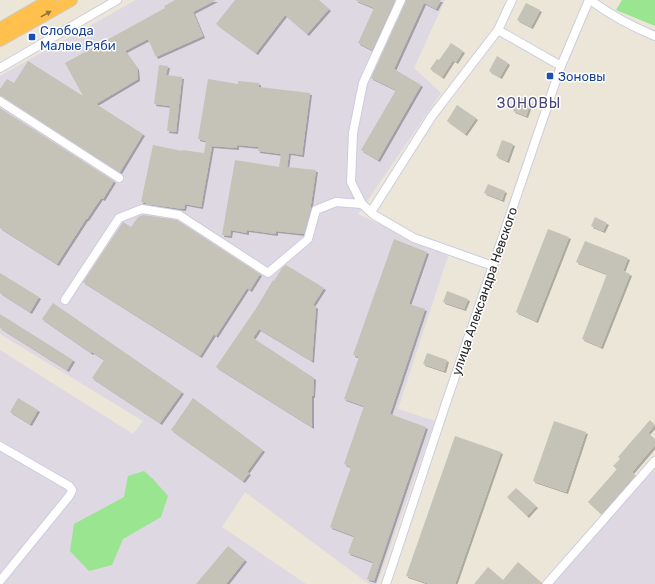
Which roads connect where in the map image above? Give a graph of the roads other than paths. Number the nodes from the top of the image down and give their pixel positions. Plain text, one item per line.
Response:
1 (50, 0) edge
2 (71, 0) edge
3 (117, 0) edge
4 (401, 0) edge
5 (512, 0) edge
6 (590, 0) edge
7 (0, 29) edge
8 (498, 30) junction
9 (655, 36) edge
10 (0, 40) edge
11 (561, 66) junction
12 (0, 68) edge
13 (0, 101) edge
14 (119, 178) dead end
15 (362, 204) junction
16 (371, 212) junction
17 (492, 266) junction
18 (65, 300) dead end
19 (0, 446) edge
20 (655, 461) edge
21 (0, 581) edge
22 (386, 584) edge
23 (547, 584) edge

1 - 7 highway
10 -> 2 highway
3 - 12 street
4 - 15 street
5 - 8 street
6 - 9 street
6 - 11 street, улица Александра Невского
8 - 11 street
8 - 16 street
11 - 17 street, улица Александра Невского
13 - 14 street
15 - 16 street
15 - 18 street
16 - 17 street
17 - 22 street, улица Александра Невского
19 - 21 street
20 - 23 street

